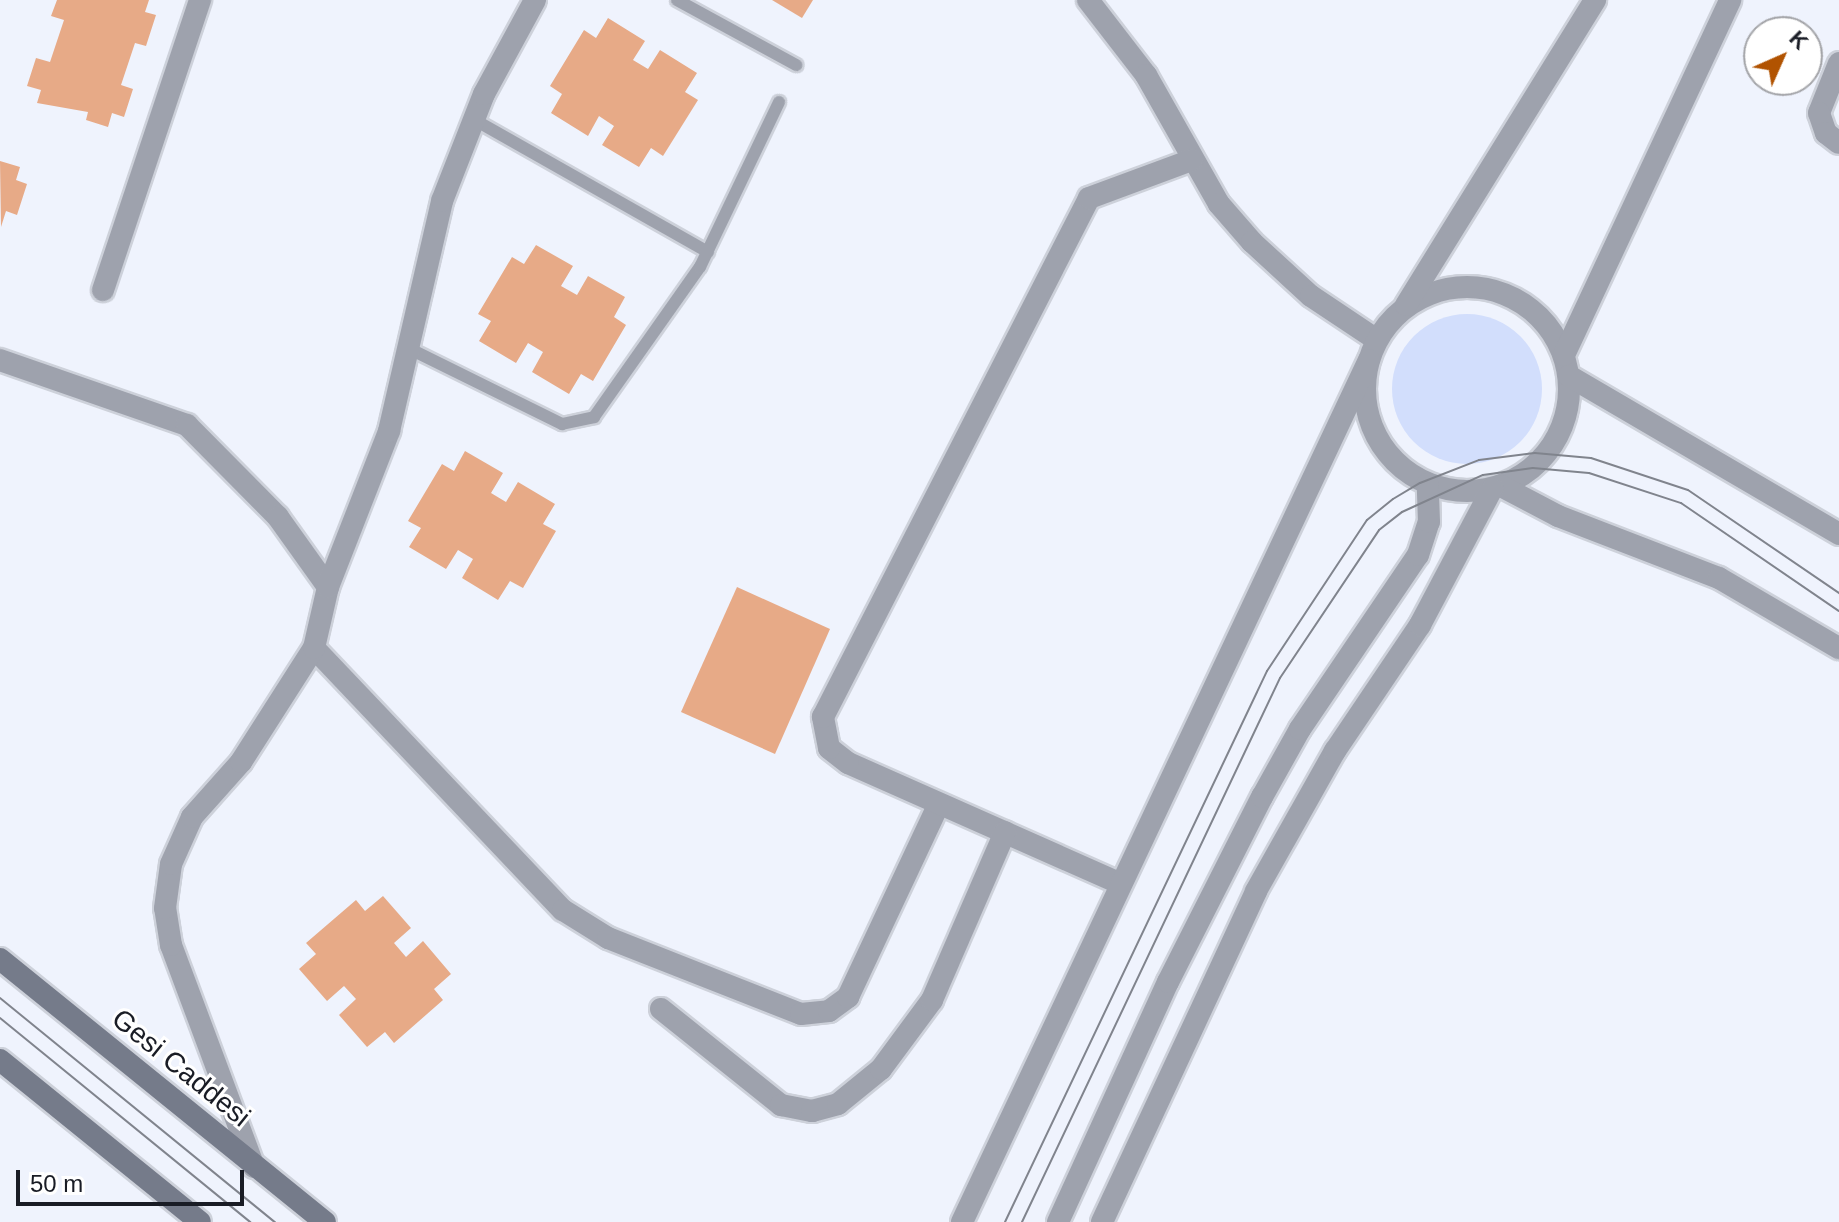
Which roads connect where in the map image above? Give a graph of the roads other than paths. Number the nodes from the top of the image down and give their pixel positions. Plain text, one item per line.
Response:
1 (200, 0) edge
2 (535, 0) edge
3 (677, 0) edge
4 (1088, 0) edge
5 (1595, 0) edge
6 (1730, 0) edge
7 (1839, 63) edge
8 (796, 65) dead end
9 (779, 102) dead end
10 (473, 119) junction
11 (1839, 143) edge
12 (1192, 160) junction
13 (708, 252) junction
14 (103, 290) dead end
15 (1404, 308) junction
16 (408, 348) junction
17 (1373, 350) junction
18 (0, 360) edge
19 (1566, 365) junction
20 (1428, 484) junction
21 (1496, 488) junction
22 (1839, 534) edge
23 (328, 587) junction
24 (314, 648) junction
25 (1839, 648) edge
26 (939, 804) junction
27 (1005, 832) junction
28 (1119, 883) junction
29 (0, 959) edge
30 (661, 1009) dead end
31 (0, 1060) edge
32 (254, 1167) junction
33 (200, 1222) edge
34 (325, 1222) edge
35 (962, 1222) edge
36 (1058, 1222) edge
37 (1102, 1222) edge

1 - 14 street
2 - 10 street
3 - 8 lane
4 - 12 street
5 - 15 street
6 - 19 street
7 - 11 street
9 - 13 lane
10 - 13 lane
10 - 16 street
12 - 17 street
12 - 26 street
13 - 16 lane
15 - 17 street
15 - 19 street
16 - 23 street
17 - 20 street
17 - 28 street
18 - 23 street
19 - 21 street
19 - 22 street
20 - 21 street
20 - 36 street
21 - 25 street
21 - 37 street
23 - 24 street
24 - 26 street
24 - 32 street
26 - 27 street
27 - 28 street
27 - 30 street
28 - 35 street
29 - 32 main road, Gesi Caddesi
31 - 33 main road
32 - 34 main road, Gesi Caddesi

